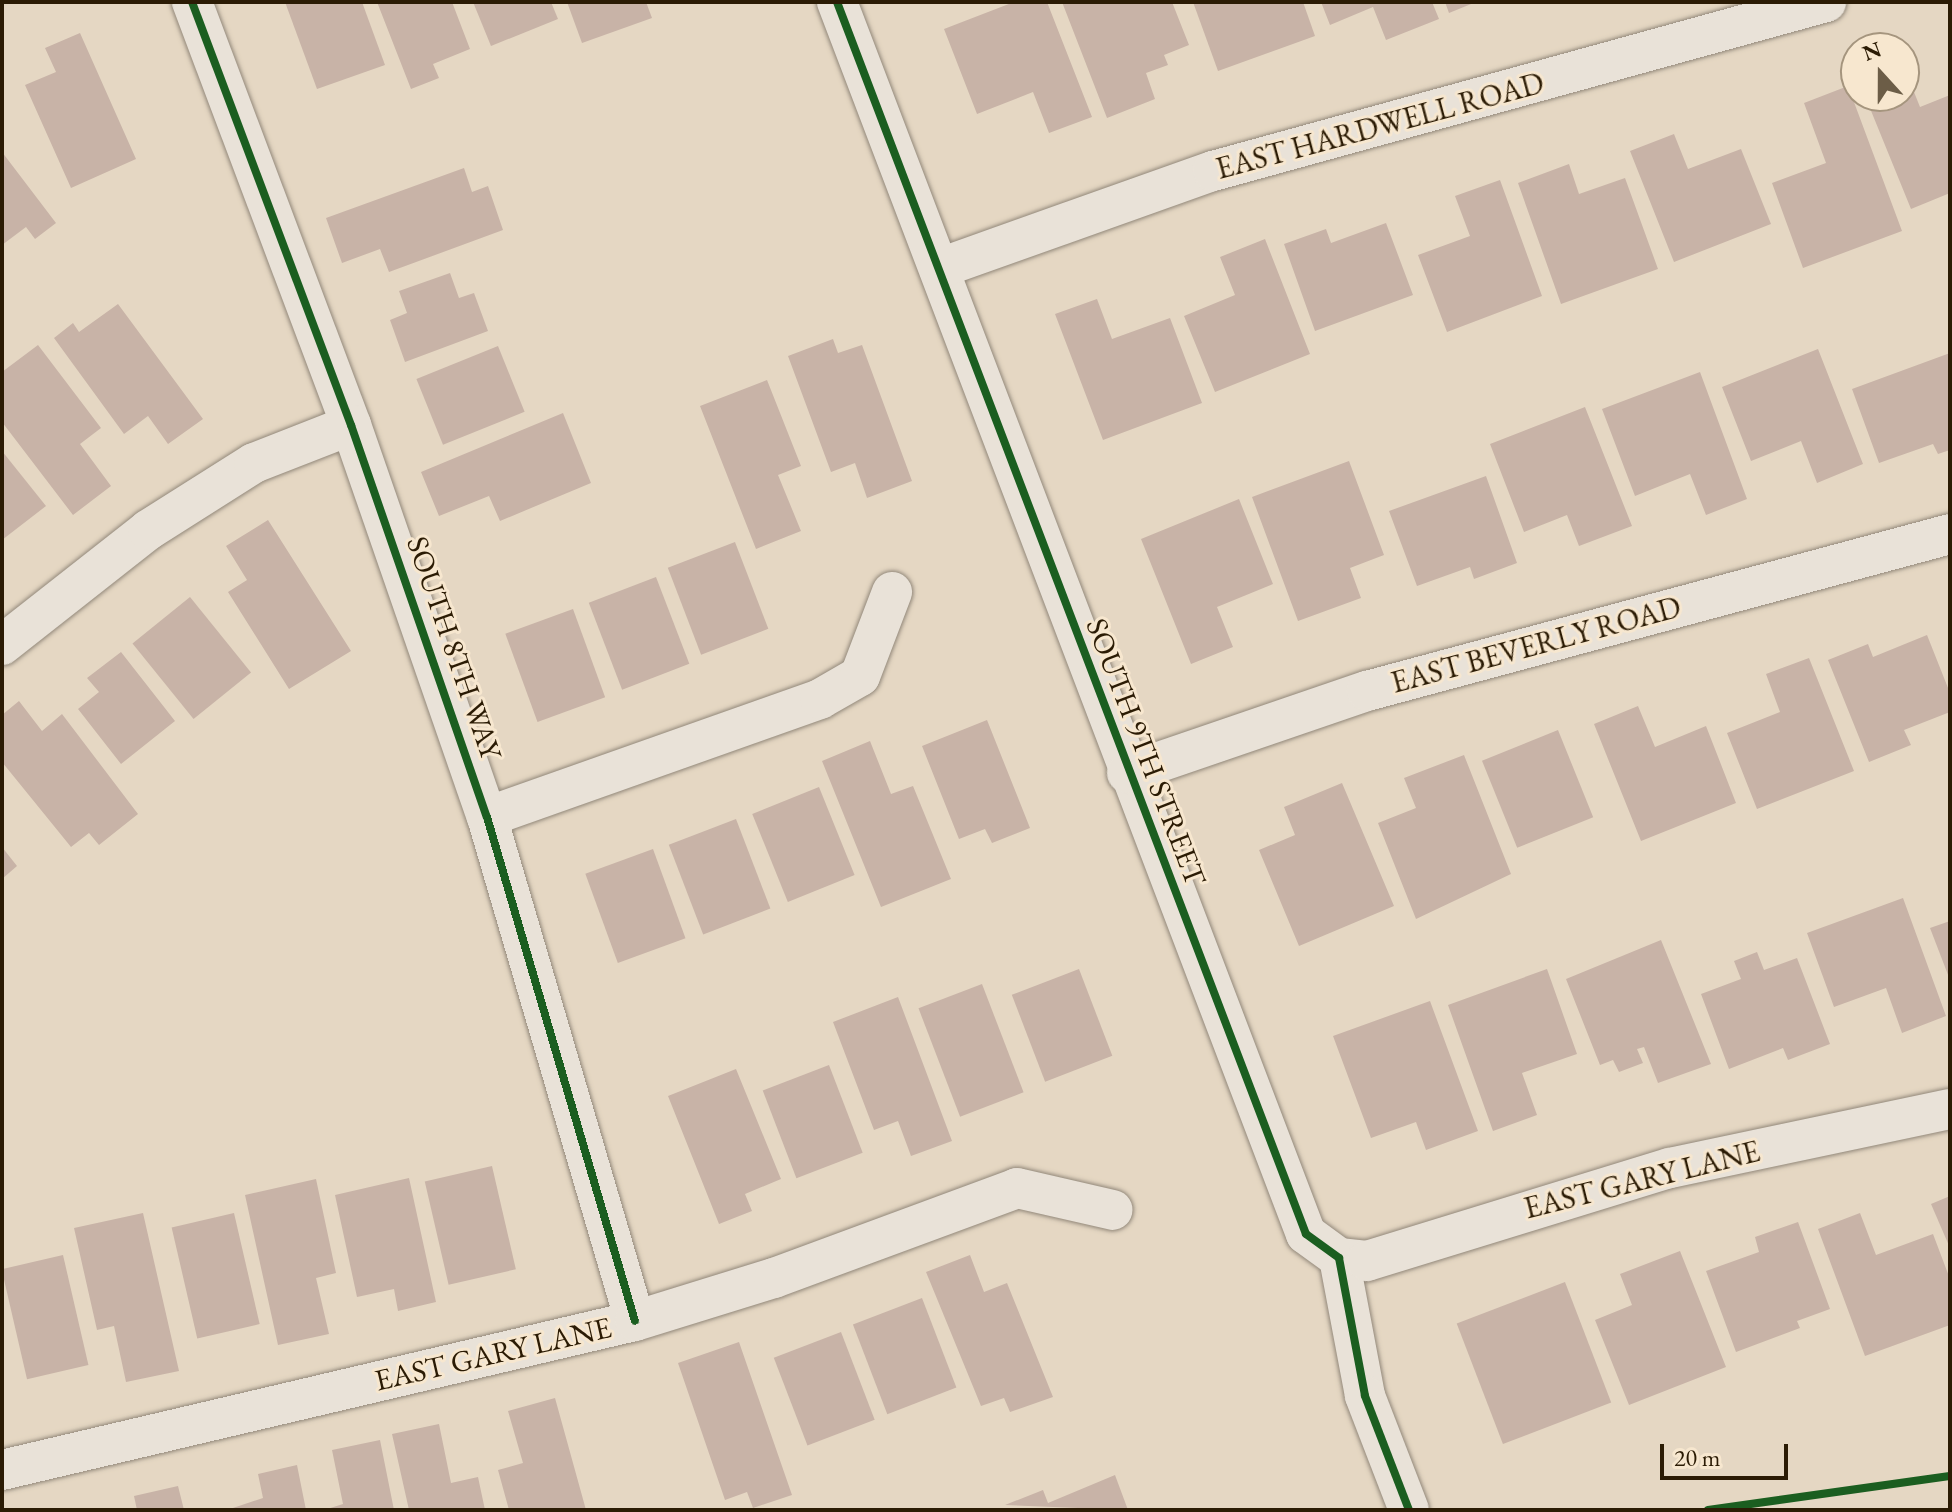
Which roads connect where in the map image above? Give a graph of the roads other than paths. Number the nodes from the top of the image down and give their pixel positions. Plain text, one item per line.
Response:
1 (192, 2) edge
2 (837, 2) edge
3 (1826, 2) edge
4 (940, 268) junction
5 (351, 425) junction
6 (1950, 534) edge
7 (892, 592) dead end
8 (2, 645) edge
9 (1127, 773) junction
10 (487, 817) junction
11 (1950, 1109) edge
12 (1113, 1210) dead end
13 (1339, 1258) junction
14 (635, 1321) junction
15 (2, 1470) edge
16 (1409, 1510) edge

1 - 5 street, SOUTH 8TH WAY
2 - 4 street, SOUTH 9TH STREET
3 - 4 street, EAST HARDWELL ROAD
4 - 9 street, SOUTH 9TH STREET
5 - 8 street
5 - 10 street, SOUTH 8TH WAY
6 - 9 street, EAST BEVERLY ROAD
7 - 10 street
9 - 13 street, SOUTH 9TH STREET
10 - 14 street, SOUTH 8TH WAY
11 - 13 street, EAST GARY LANE
12 - 14 street, EAST GARY LANE
13 - 16 street
14 - 15 street, EAST GARY LANE

